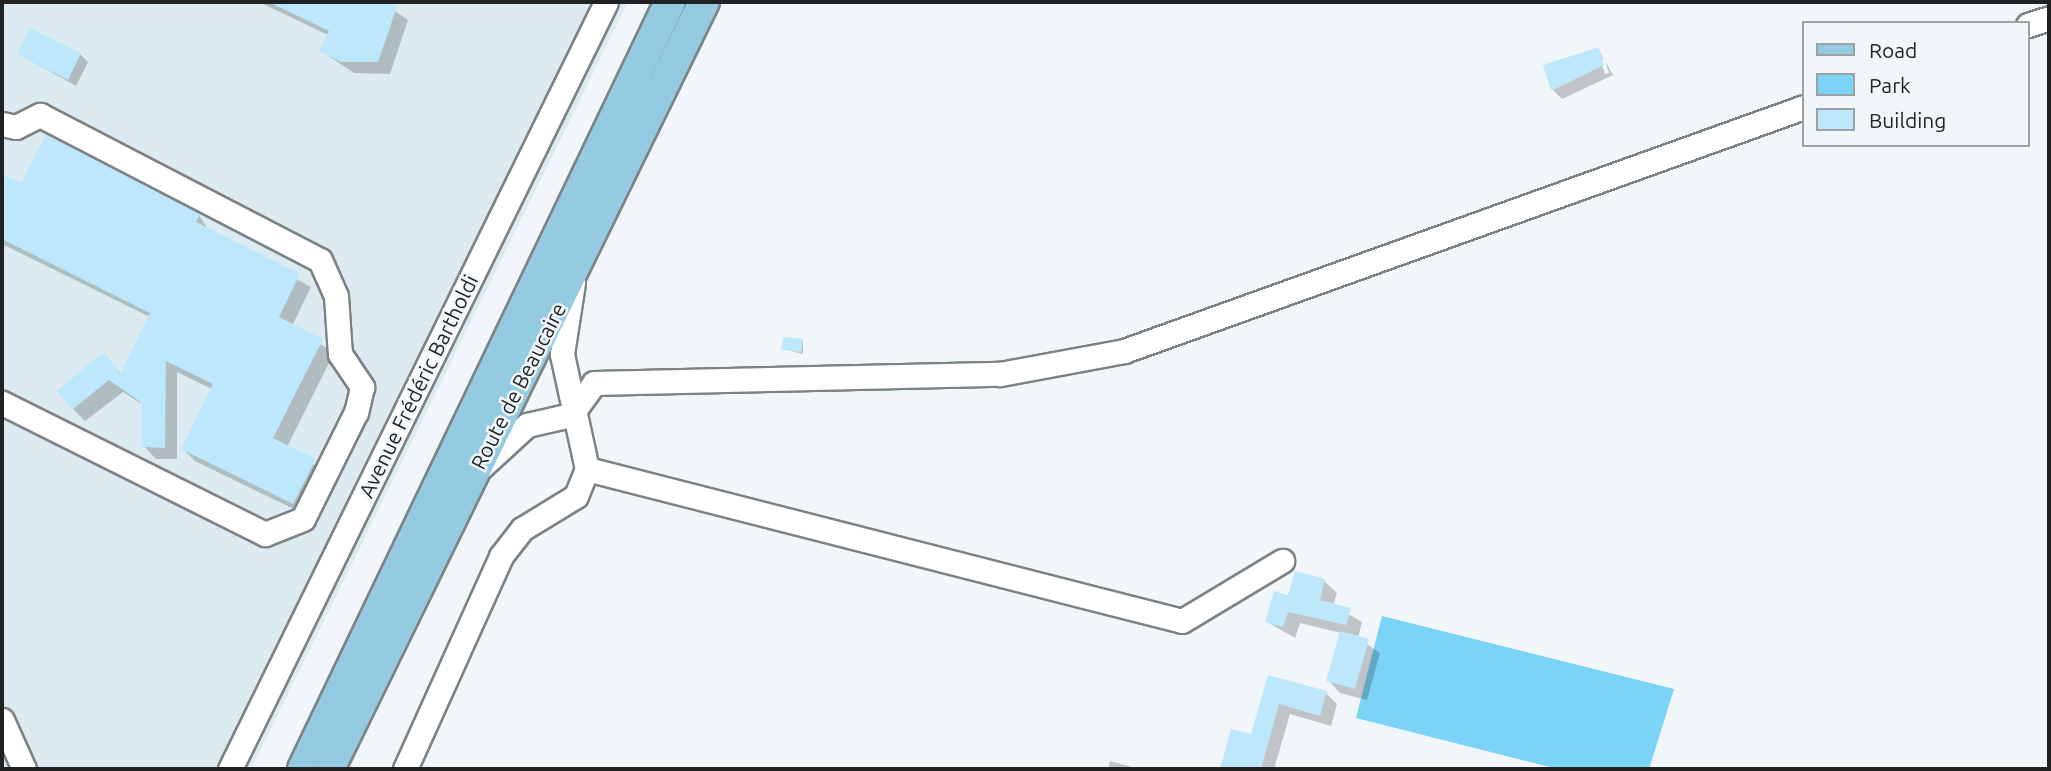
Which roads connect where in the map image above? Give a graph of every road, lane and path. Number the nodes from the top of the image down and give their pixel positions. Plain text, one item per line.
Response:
1 (606, 2) edge
2 (670, 2) edge
3 (704, 2) edge
4 (2049, 18) edge
5 (2030, 24) edge
6 (1802, 108) edge
7 (2, 124) edge
8 (574, 275) junction
9 (2, 403) edge
10 (570, 415) junction
11 (587, 469) junction
12 (472, 475) junction
13 (1282, 561) dead end
14 (2, 720) edge
15 (24, 769) edge
16 (230, 769) edge
17 (303, 769) edge
18 (329, 769) edge
19 (405, 769) edge

1 - 16 street, Avenue Frédéric Bartholdi
2 - 17 main road, Route de Beaucaire
3 - 8 main road, Route de Beaucaire
4 - 5 street
6 - 10 street
7 - 9 street
8 - 10 street
8 - 12 main road, Route de Beaucaire
10 - 11 street
10 - 12 street
11 - 13 street
11 - 19 street
12 - 18 main road, Route de Beaucaire
14 - 15 street

